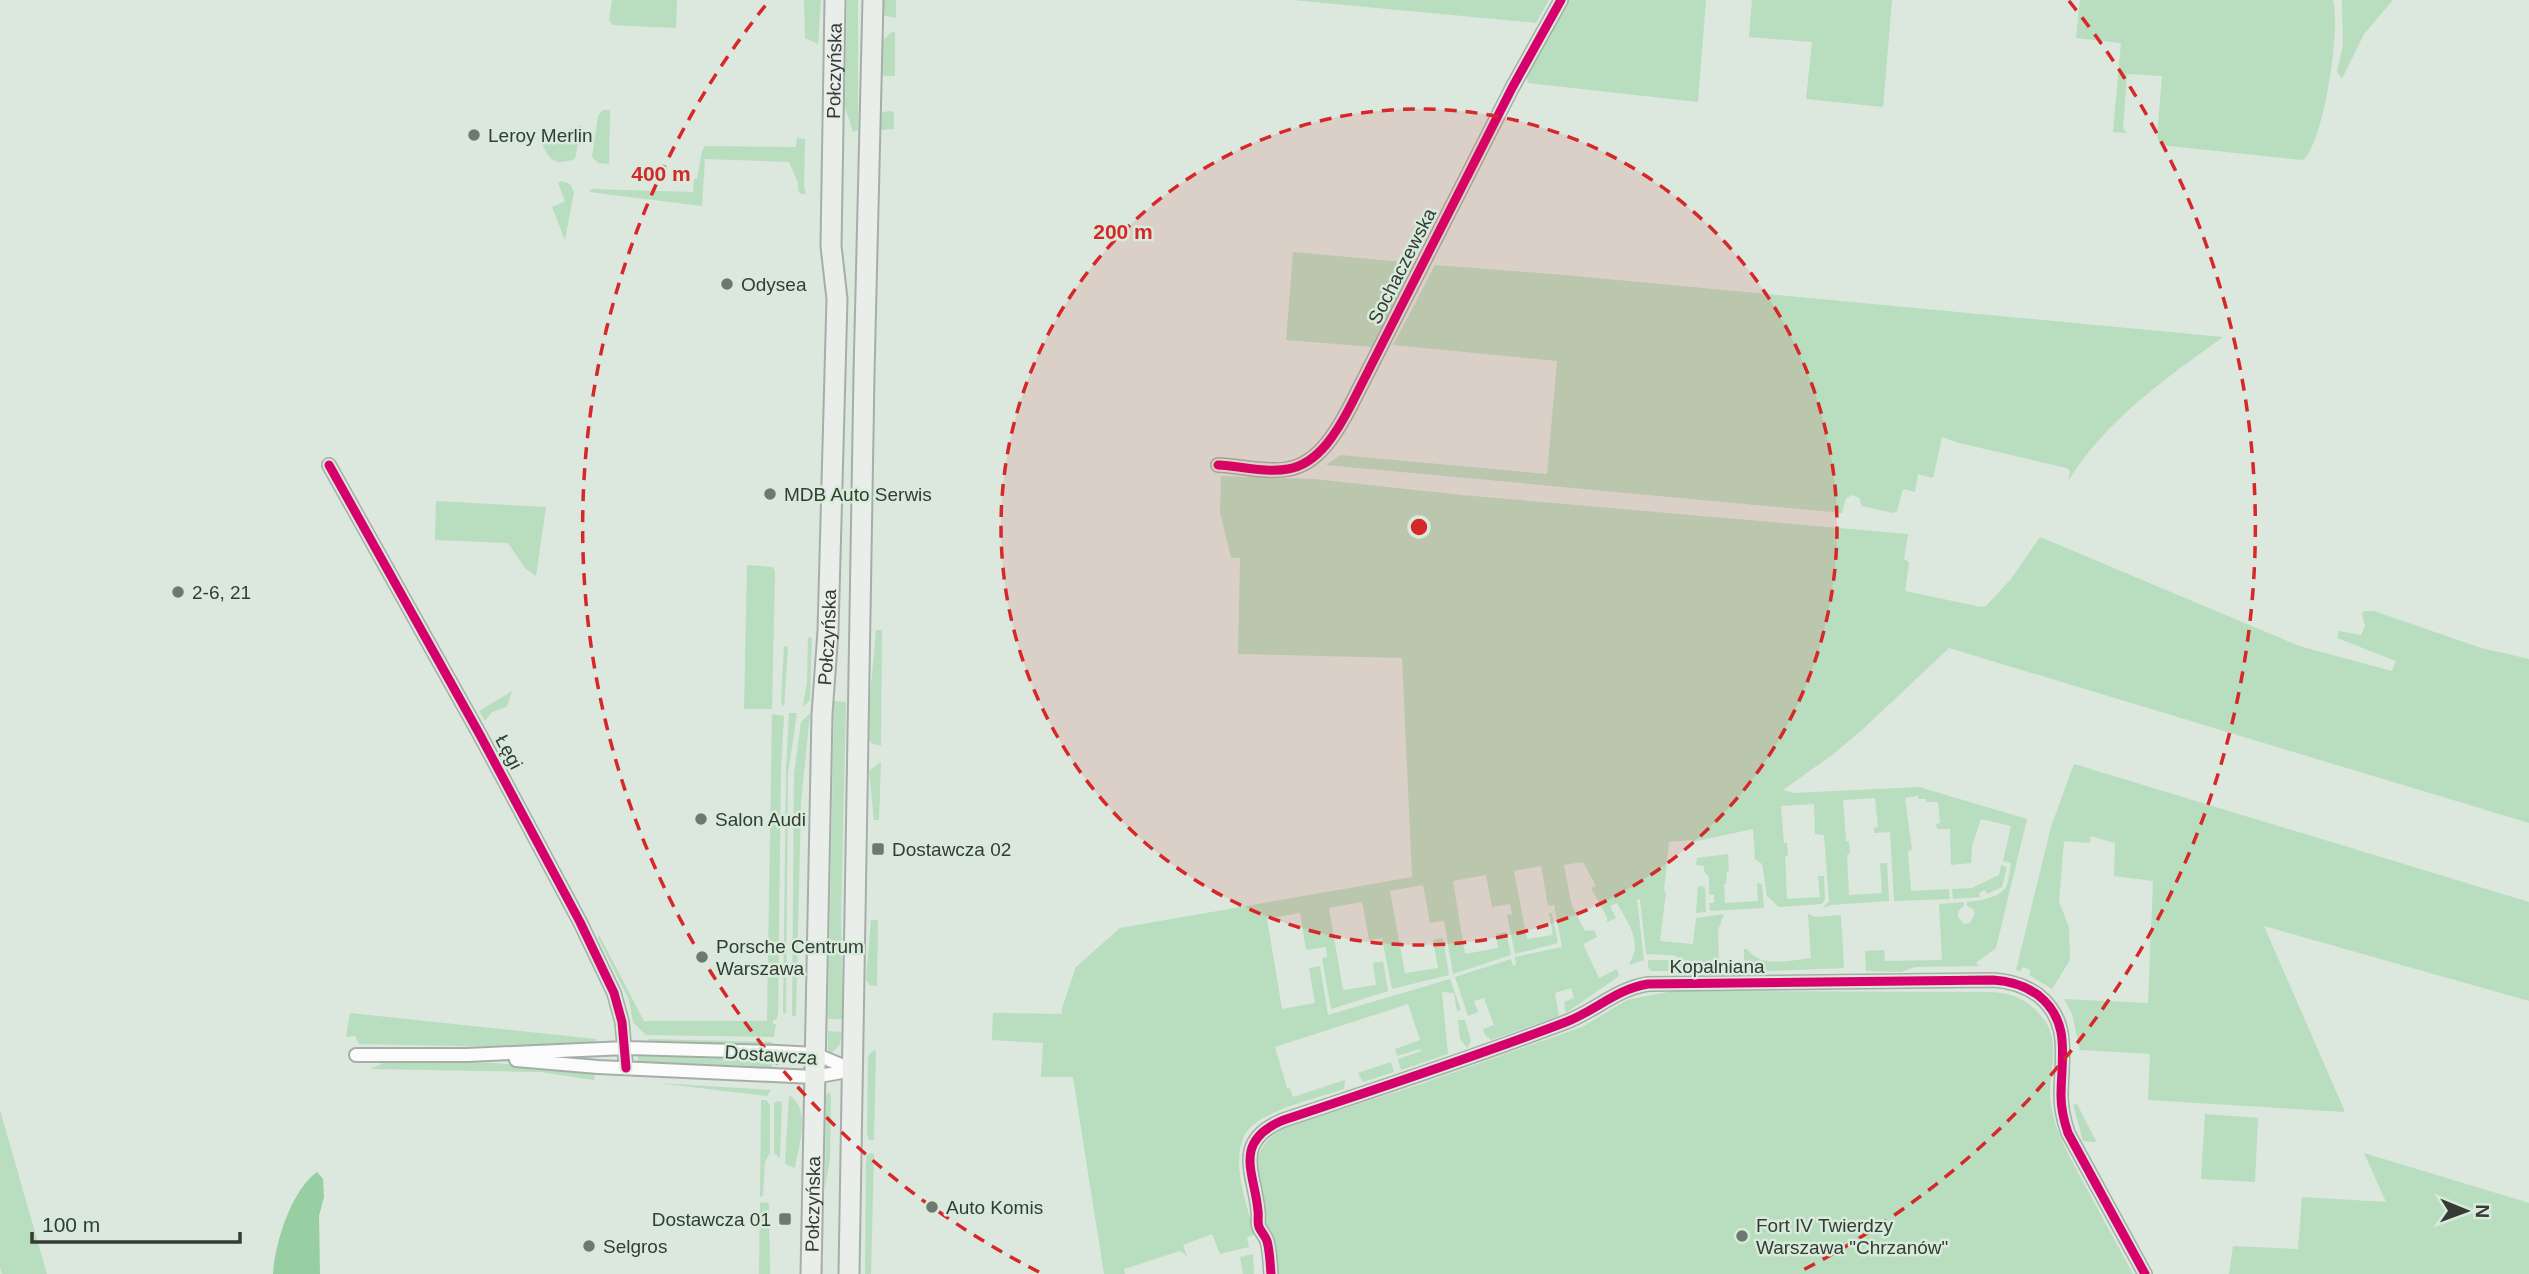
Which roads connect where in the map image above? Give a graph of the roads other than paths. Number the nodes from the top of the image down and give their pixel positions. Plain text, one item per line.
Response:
1 (835, 0) edge
2 (873, 0) edge
3 (1561, 0) edge
4 (329, 464) dead end
5 (1218, 465) dead end
6 (626, 1048) junction
7 (815, 1054) junction
8 (356, 1055) dead end
9 (467, 1055) junction
10 (626, 1068) junction
11 (853, 1070) junction
12 (814, 1077) junction
13 (811, 1274) edge
14 (849, 1274) edge
15 (1271, 1274) edge
16 (2145, 1274) edge

1 - 7 main road, Połczyńska
2 - 11 main road, Połczyńska
3 - 5 street, Sochaczewska
4 - 6 street, Łęgi
6 - 7 street, Dostawcza
6 - 9 street, Dostawcza
6 - 10 street, Łęgi
7 - 11 street, Dostawcza
7 - 12 main road, Połczyńska
8 - 9 street, Dostawcza
9 - 10 street, Dostawcza
10 - 12 street, Dostawcza
11 - 12 street, Dostawcza
11 - 14 main road, Połczyńska
12 - 13 main road, Połczyńska
15 - 16 street, Kopalniana

